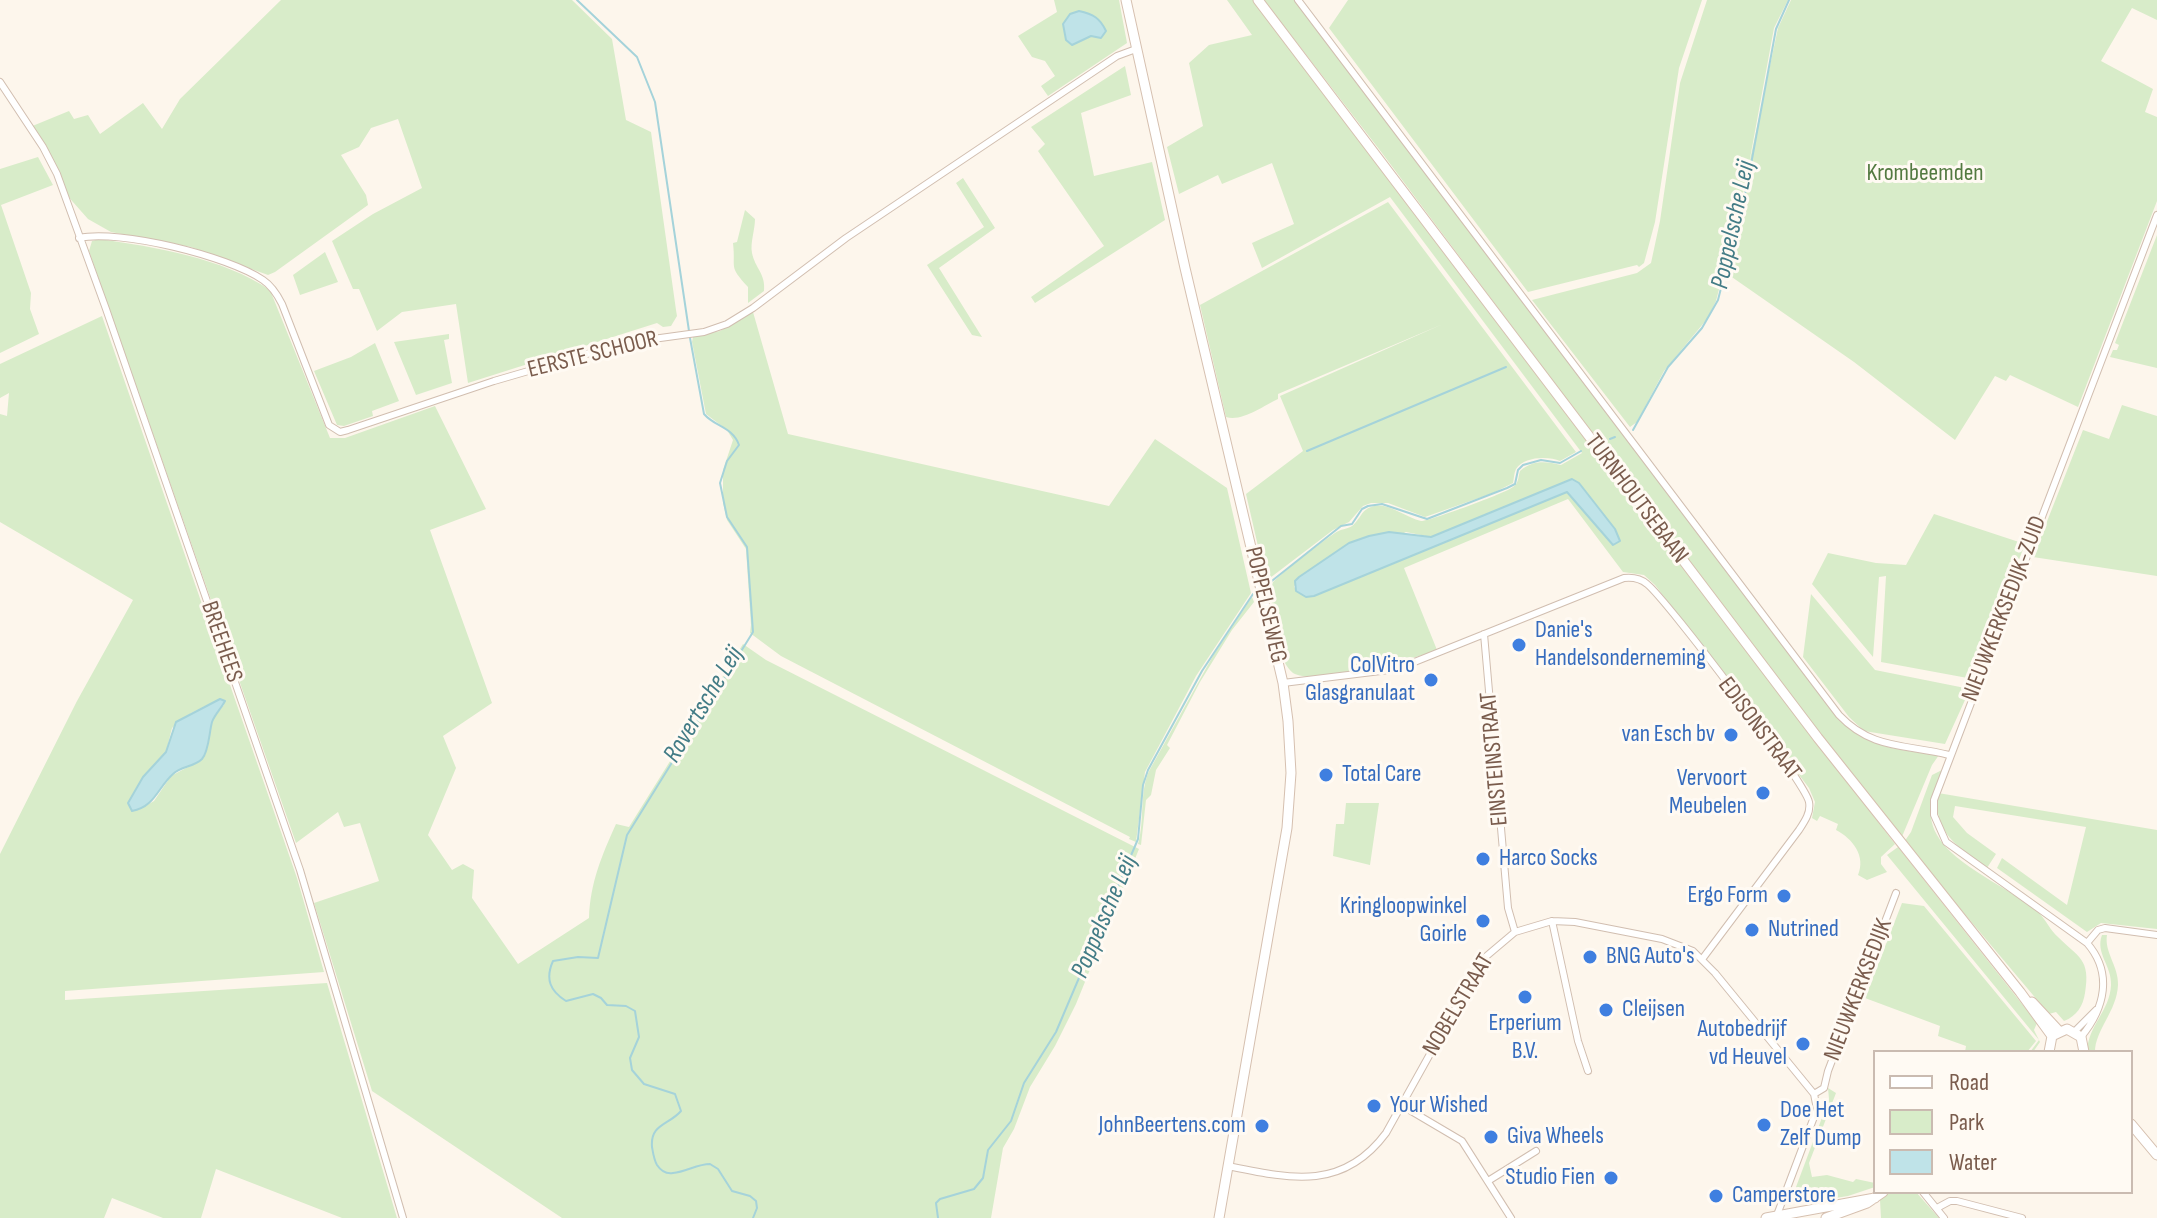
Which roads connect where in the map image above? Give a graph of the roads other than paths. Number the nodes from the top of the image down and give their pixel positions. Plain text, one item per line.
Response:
1 (1126, 0) edge
2 (1258, 0) edge
3 (1298, 0) edge
4 (1136, 49) junction
5 (0, 82) edge
6 (2157, 215) edge
7 (79, 238) junction
8 (1484, 634) junction
9 (1283, 683) junction
10 (1949, 755) junction
11 (1896, 893) dead end
12 (1552, 921) junction
13 (1515, 932) junction
14 (2157, 935) edge
15 (2087, 943) junction
16 (1703, 958) junction
17 (2056, 1034) junction
18 (2078, 1034) junction
19 (2050, 1050) edge
20 (2083, 1050) edge
21 (1588, 1071) dead end
22 (1814, 1094) junction
23 (1401, 1105) junction
24 (2133, 1126) edge
25 (1536, 1151) dead end
26 (2157, 1155) edge
27 (1228, 1166) junction
28 (1488, 1181) junction
29 (1925, 1194) edge
30 (1879, 1195) edge
31 (1937, 1208) junction
32 (1776, 1216) edge
33 (403, 1218) edge
34 (1219, 1218) edge
35 (1511, 1218) edge
36 (1766, 1218) edge
37 (1826, 1218) edge
38 (1944, 1218) edge
39 (2022, 1218) edge

1 - 4 street, POPPELSEWEG
2 - 17 street, TURNHOUTSEBAAN
3 - 10 street
4 - 7 street, EERSTE SCHOOR
4 - 9 street, POPPELSEWEG
5 - 7 street, BREEHEES
6 - 10 street, NIEUWKERKSEDIJK-ZUID
7 - 33 street, BREEHEES
8 - 9 street, EDISONSTRAAT
8 - 13 street, EINSTEINSTRAAT
8 - 16 street, EDISONSTRAAT
9 - 27 street, POPPELSEWEG
10 - 15 street, NIEUWKERKSEDIJK-ZUID
11 - 22 street, NIEUWKERKSEDIJK
12 - 13 street, NOBELSTRAAT
12 - 16 street, NOBELSTRAAT
12 - 21 street
13 - 23 street, NOBELSTRAAT
14 - 15 street
15 - 18 street
16 - 22 street, NOBELSTRAAT
17 - 18 street
17 - 19 street
18 - 20 street
22 - 32 street, NIEUWKERKSEDIJK
23 - 27 street, NOBELSTRAAT
23 - 28 street
24 - 26 street
25 - 28 street
27 - 34 street, POPPELSEWEG
28 - 35 street
29 - 31 street
30 - 32 street
30 - 37 street
31 - 38 street
31 - 39 street
32 - 36 street

